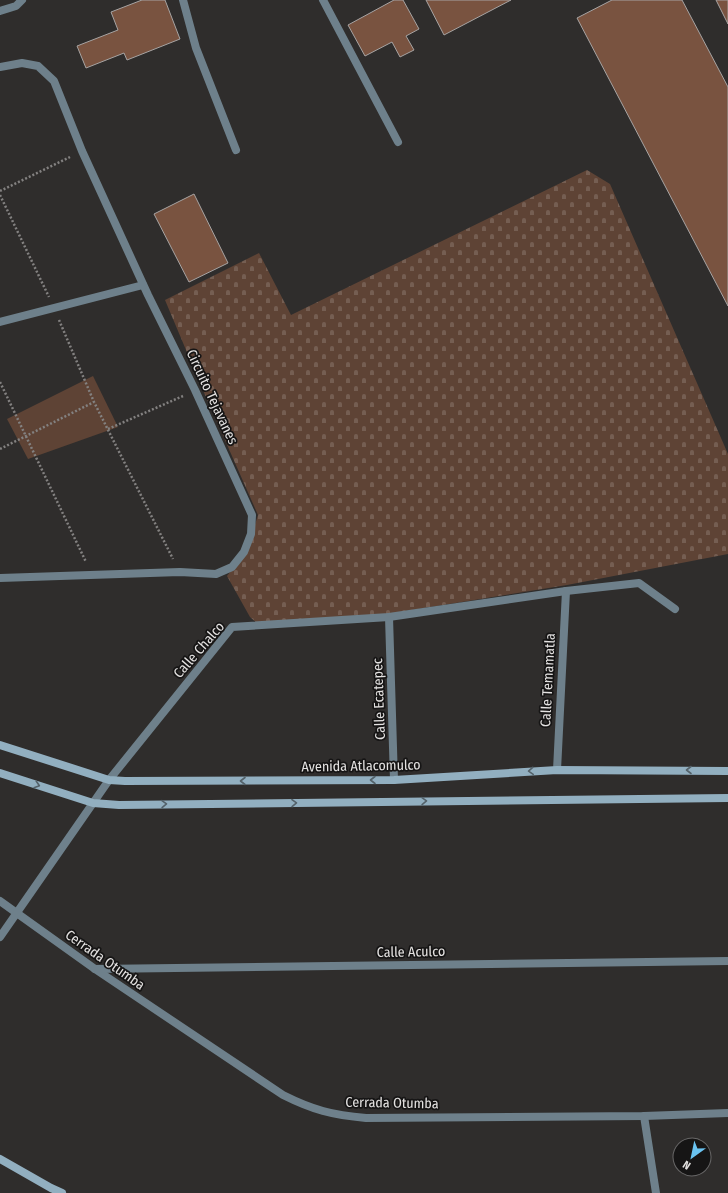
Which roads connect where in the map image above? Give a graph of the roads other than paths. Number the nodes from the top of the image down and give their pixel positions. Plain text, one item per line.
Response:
1 (22, 0) edge
2 (183, 0) edge
3 (322, 0) edge
4 (0, 11) edge
5 (0, 67) edge
6 (398, 142) dead end
7 (236, 150) dead end
8 (143, 285) junction
9 (0, 322) edge
10 (0, 578) edge
11 (566, 591) junction
12 (675, 609) dead end
13 (389, 617) junction
14 (0, 745) edge
15 (557, 770) junction
16 (728, 771) edge
17 (0, 773) edge
18 (109, 780) junction
19 (394, 780) junction
20 (728, 798) edge
21 (93, 803) junction
22 (0, 901) edge
23 (16, 913) junction
24 (0, 937) edge
25 (728, 961) edge
26 (95, 969) junction
27 (728, 1113) edge
28 (644, 1116) junction
29 (0, 1159) edge
30 (62, 1193) edge
31 (656, 1193) edge

1 - 4 street
2 - 7 street
3 - 6 street
5 - 8 street, Circuito Tejavanes
8 - 9 street
8 - 10 street, Circuito Tejavanes
11 - 12 street, Calle Chalco
11 - 13 street, Calle Chalco
11 - 15 street, Calle Temamatla
13 - 18 street, Calle Chalco
13 - 19 street, Calle Ecatepec
14 - 18 main road, Avenida Atlacomulco
16 -> 15 main road, Avenida Atlacomulco
15 -> 19 main road, Avenida Atlacomulco
17 -> 21 main road
19 -> 18 main road, Avenida Atlacomulco
18 - 21 street, Calle Chalco
21 -> 20 main road
21 - 23 street, Calle Chalco
22 - 23 street, Cerrada Otumba
23 - 24 street, Calle Chalco
23 - 26 street, Cerrada Otumba
25 - 26 street, Calle Aculco
26 - 28 street, Cerrada Otumba
27 - 28 street, Cerrada Otumba
28 - 31 street
29 - 30 main road

